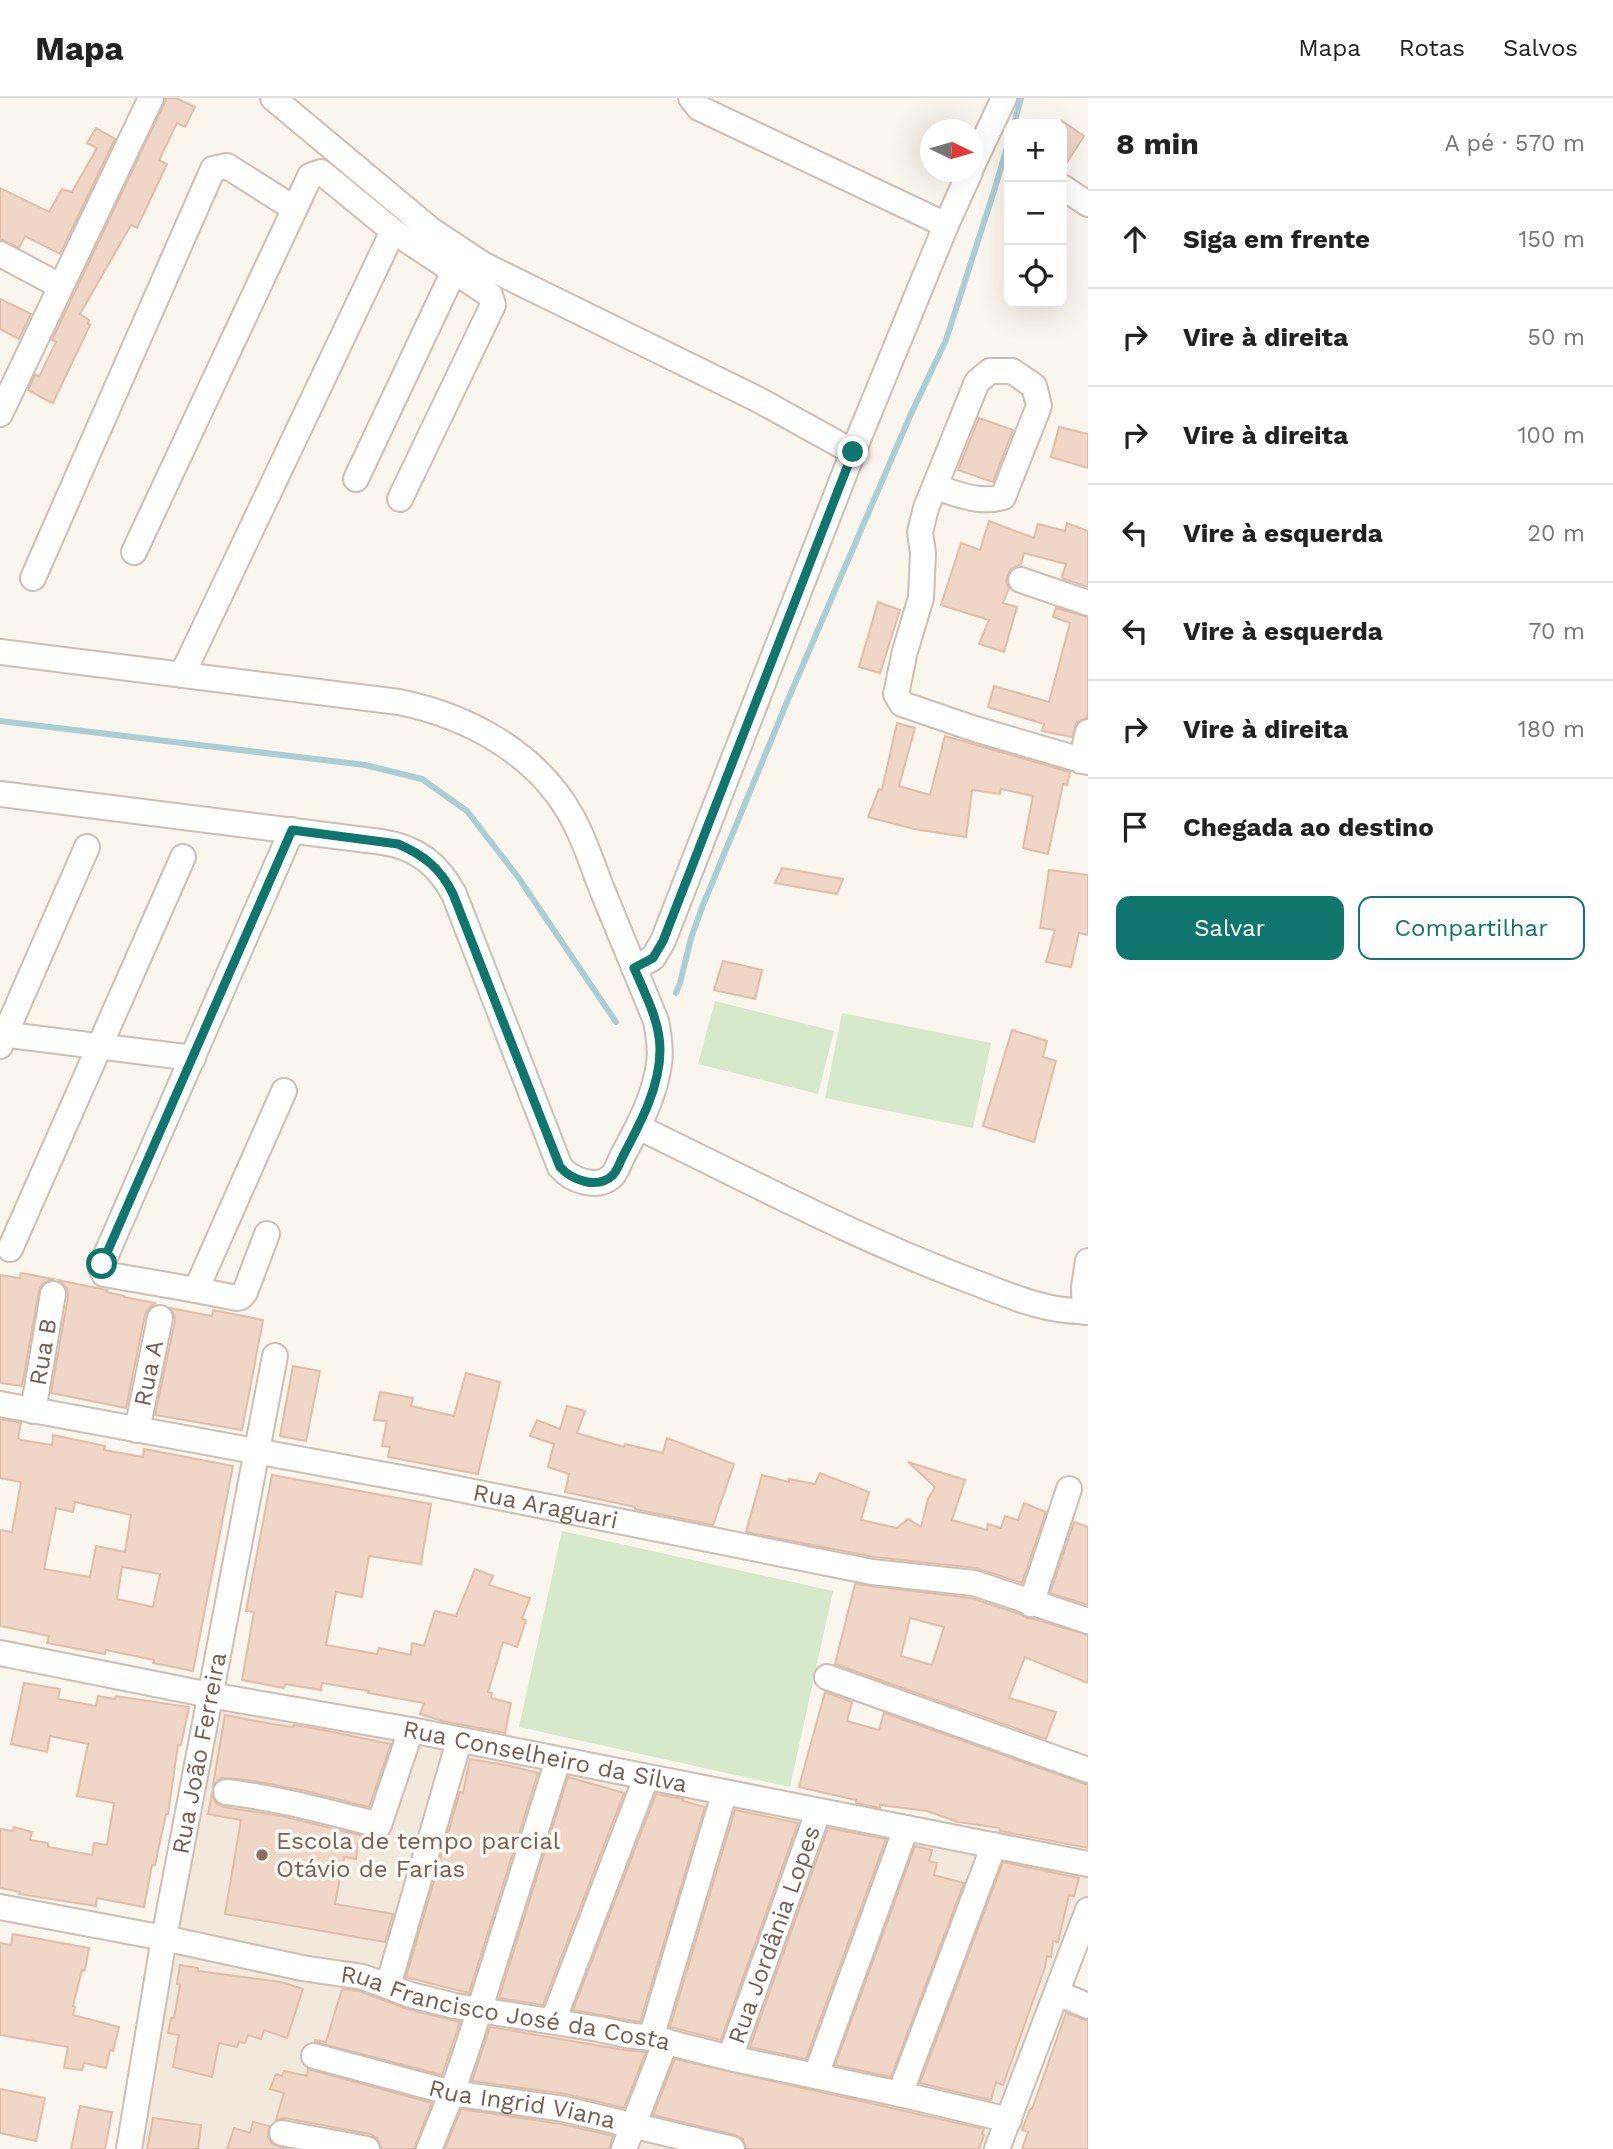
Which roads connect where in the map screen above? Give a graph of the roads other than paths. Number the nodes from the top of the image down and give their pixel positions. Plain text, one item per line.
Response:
1 (151, 98) edge
2 (273, 98) edge
3 (691, 98) edge
4 (1004, 98) edge
5 (983, 143) edge
6 (965, 182) edge
7 (1067, 190) edge
8 (1088, 204) edge
9 (295, 209) junction
10 (946, 225) junction
11 (393, 231) junction
12 (0, 254) edge
13 (454, 271) junction
14 (60, 286) junction
15 (0, 414) edge
16 (853, 452) junction
17 (356, 479) dead end
18 (935, 487) junction
19 (400, 499) dead end
20 (134, 552) dead end
21 (33, 578) dead end
22 (1021, 580) dead end
23 (1088, 603) edge
24 (0, 652) edge
25 (182, 675) junction
26 (1088, 732) edge
27 (1085, 761) edge
28 (0, 794) edge
29 (292, 830) junction
30 (87, 847) dead end
31 (183, 857) dead end
32 (634, 968) junction
33 (2, 1038) edge
34 (100, 1047) junction
35 (193, 1058) junction
36 (284, 1091) dead end
37 (638, 1126) junction
38 (267, 1234) dead end
39 (10, 1249) dead end
40 (1088, 1261) edge
41 (196, 1290) junction
42 (53, 1294) dead end
43 (1087, 1311) edge
44 (160, 1318) dead end
45 (275, 1356) dead end
46 (0, 1405) edge
47 (33, 1410) junction
48 (137, 1430) junction
49 (256, 1451) junction
50 (1069, 1489) dead end
51 (1031, 1604) junction
52 (1088, 1621) edge
53 (0, 1653) edge
54 (827, 1676) dead end
55 (210, 1695) junction
56 (411, 1730) junction
57 (460, 1741) junction
58 (558, 1760) junction
59 (1088, 1770) edge
60 (646, 1778) junction
61 (226, 1792) dead end
62 (724, 1794) junction
63 (818, 1812) junction
64 (906, 1828) junction
65 (994, 1845) junction
66 (1088, 1864) edge
67 (0, 1907) edge
68 (1088, 1910) edge
69 (164, 1938) junction
70 (388, 1986) junction
71 (1057, 1993) junction
72 (1088, 2006) edge
73 (479, 2009) junction
74 (553, 2021) junction
75 (659, 2039) junction
76 (314, 2056) dead end
77 (730, 2058) junction
78 (816, 2075) junction
79 (452, 2093) junction
80 (900, 2094) junction
81 (1009, 2120) junction
82 (635, 2125) junction
83 (282, 2133) dead end
84 (129, 2149) edge
85 (367, 2149) edge
86 (429, 2149) edge
87 (624, 2149) edge
88 (732, 2149) edge
89 (997, 2149) edge

1 - 14 street
2 - 16 street
3 - 10 street
4 - 5 street
6 - 10 street
7 - 8 street
9 - 11 street
9 - 20 street
9 - 21 street
10 - 16 street
11 - 13 street
11 - 25 street
12 - 14 street
13 - 17 street
13 - 19 street
14 - 15 street
16 - 32 street
18 - 18 street
18 - 27 street
22 - 23 street
24 - 25 street
25 - 32 street
26 - 27 street
28 - 29 street
29 - 35 street
29 - 37 street
30 - 33 street
31 - 34 street
32 - 37 street
33 - 34 street
34 - 35 street
34 - 39 street
35 - 41 street
36 - 41 street
37 - 43 street
38 - 41 street
40 - 43 street
42 - 47 street, Rua B
44 - 48 street, Rua A
45 - 49 street, Rua João Ferreira
46 - 47 street, Rua Araguari
47 - 48 street, Rua Araguari
48 - 49 street, Rua Araguari
49 - 51 street, Rua Araguari
49 - 55 street, Rua João Ferreira
50 - 51 street
51 - 52 street, Rua Araguari
53 - 55 street, Rua Conselheiro da Silva
54 - 59 street
55 - 56 street, Rua Conselheiro da Silva
55 - 69 street, Rua João Ferreira
56 - 57 street, Rua Conselheiro da Silva
56 - 61 street
57 - 58 street, Rua Conselheiro da Silva
57 - 70 street
58 - 60 street, Rua Conselheiro da Silva
58 - 73 street
60 - 62 street, Rua Conselheiro da Silva
60 - 74 street
62 - 63 street, Rua Conselheiro da Silva
62 - 75 street
63 - 64 street, Rua Conselheiro da Silva
63 - 77 street, Rua Jordânia Lopes
64 - 65 street, Rua Conselheiro da Silva
64 - 78 street
65 - 66 street, Rua Conselheiro da Silva
65 - 80 street
67 - 69 street, Rua Francisco José da Costa
68 - 71 street
69 - 70 street, Rua Francisco José da Costa
69 - 84 street, Rua João Ferreira
70 - 73 street, Rua Francisco José da Costa
71 - 72 street
71 - 81 street
73 - 74 street, Rua Francisco José da Costa
73 - 79 street
74 - 75 street, Rua Francisco José da Costa
75 - 77 street, Rua Francisco José da Costa
75 - 82 street
76 - 79 street, Rua Ingrid Viana
77 - 78 street, Rua Francisco José da Costa
78 - 80 street, Rua Francisco José da Costa
79 - 82 street, Rua Ingrid Viana
79 - 86 street
80 - 81 street, Rua Francisco José da Costa
81 - 89 street
82 - 87 street
82 - 88 street, Rua Ingrid Viana
83 - 85 street

